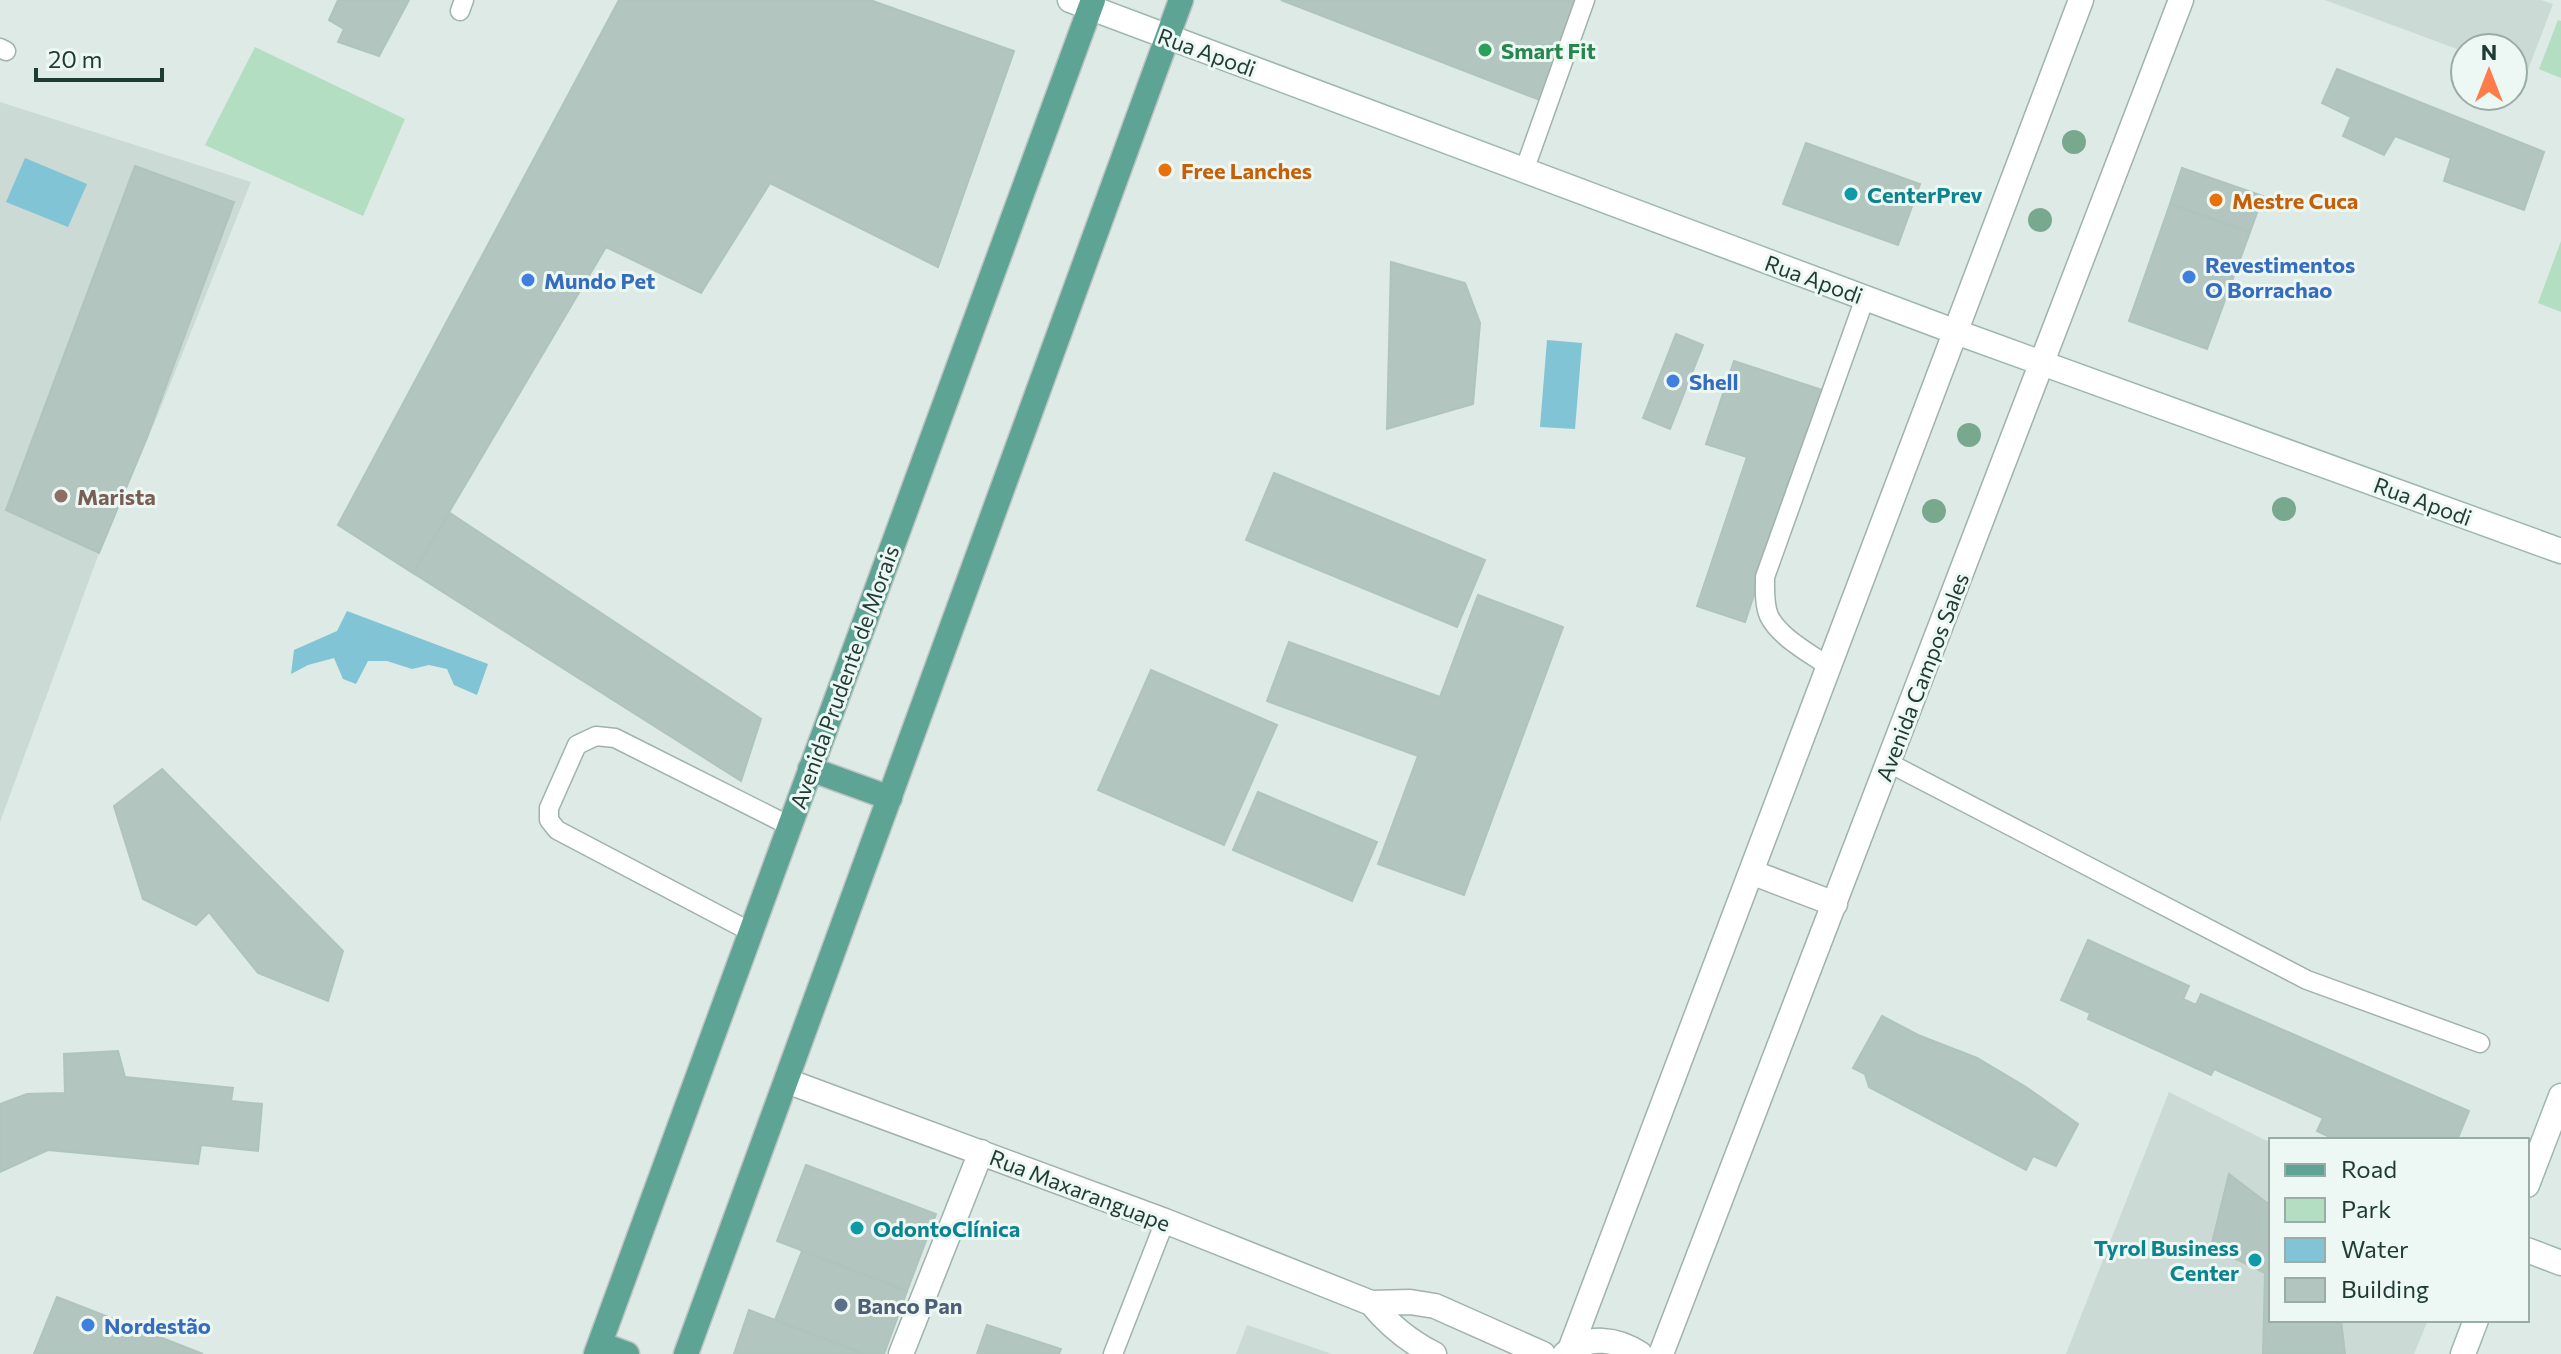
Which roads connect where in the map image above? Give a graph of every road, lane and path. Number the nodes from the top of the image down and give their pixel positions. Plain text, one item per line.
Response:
1 (1181, 0) edge
2 (1585, 0) edge
3 (2081, 0) edge
4 (2181, 0) edge
5 (1084, 3) edge
6 (1167, 38) junction
7 (1524, 171) junction
8 (1865, 298) junction
9 (1956, 332) junction
10 (2041, 363) junction
11 (2561, 551) edge
12 (1829, 667) junction
13 (1889, 763) junction
14 (810, 769) junction
15 (890, 798) junction
16 (790, 826) junction
17 (1751, 872) junction
18 (1835, 904) junction
19 (751, 932) junction
20 (2480, 1043) dead end
21 (787, 1081) junction
22 (2561, 1096) edge
23 (981, 1152) junction
24 (2529, 1180) edge
25 (1165, 1221) junction
26 (2529, 1251) edge
27 (2561, 1263) edge
28 (1371, 1303) junction
29 (2475, 1322) edge
30 (598, 1349) edge
31 (1568, 1352) edge
32 (627, 1354) edge
33 (686, 1354) edge
34 (901, 1354) edge
35 (1113, 1354) edge
36 (1434, 1354) edge
37 (1543, 1354) edge
38 (1640, 1354) edge
39 (1661, 1354) edge
40 (2463, 1354) edge

1 - 6 main road
2 - 7 lane
3 - 9 street
4 - 10 street, Avenida Campos Sales
5 - 6 street, Rua Apodi
5 - 14 main road, Avenida Prudente de Morais
6 - 7 street, Rua Apodi
6 - 15 main road
7 - 8 street, Rua Apodi
8 - 9 street, Rua Apodi
8 - 12 lane
9 - 10 street, Rua Apodi
9 - 12 street
10 - 11 street, Rua Apodi
10 - 13 street, Avenida Campos Sales
12 - 17 street
13 - 18 street, Avenida Campos Sales
13 - 20 lane
14 - 15 main road
14 - 16 main road, Avenida Prudente de Morais
15 - 21 main road
16 - 19 main road, Avenida Prudente de Morais
16 - 19 lane
17 - 18 street
17 - 31 street
18 - 39 street, Avenida Campos Sales
19 - 30 main road, Avenida Prudente de Morais
21 - 23 street, Rua Maxaranguape
21 - 33 main road
22 - 24 street
23 - 25 street, Rua Maxaranguape
23 - 34 street
25 - 28 street, Rua Maxaranguape
25 - 35 lane
26 - 27 street
28 - 36 street, Rua Maxaranguape
28 - 37 street, Rua Maxaranguape
29 - 40 street
30 - 32 main road
31 - 38 street

